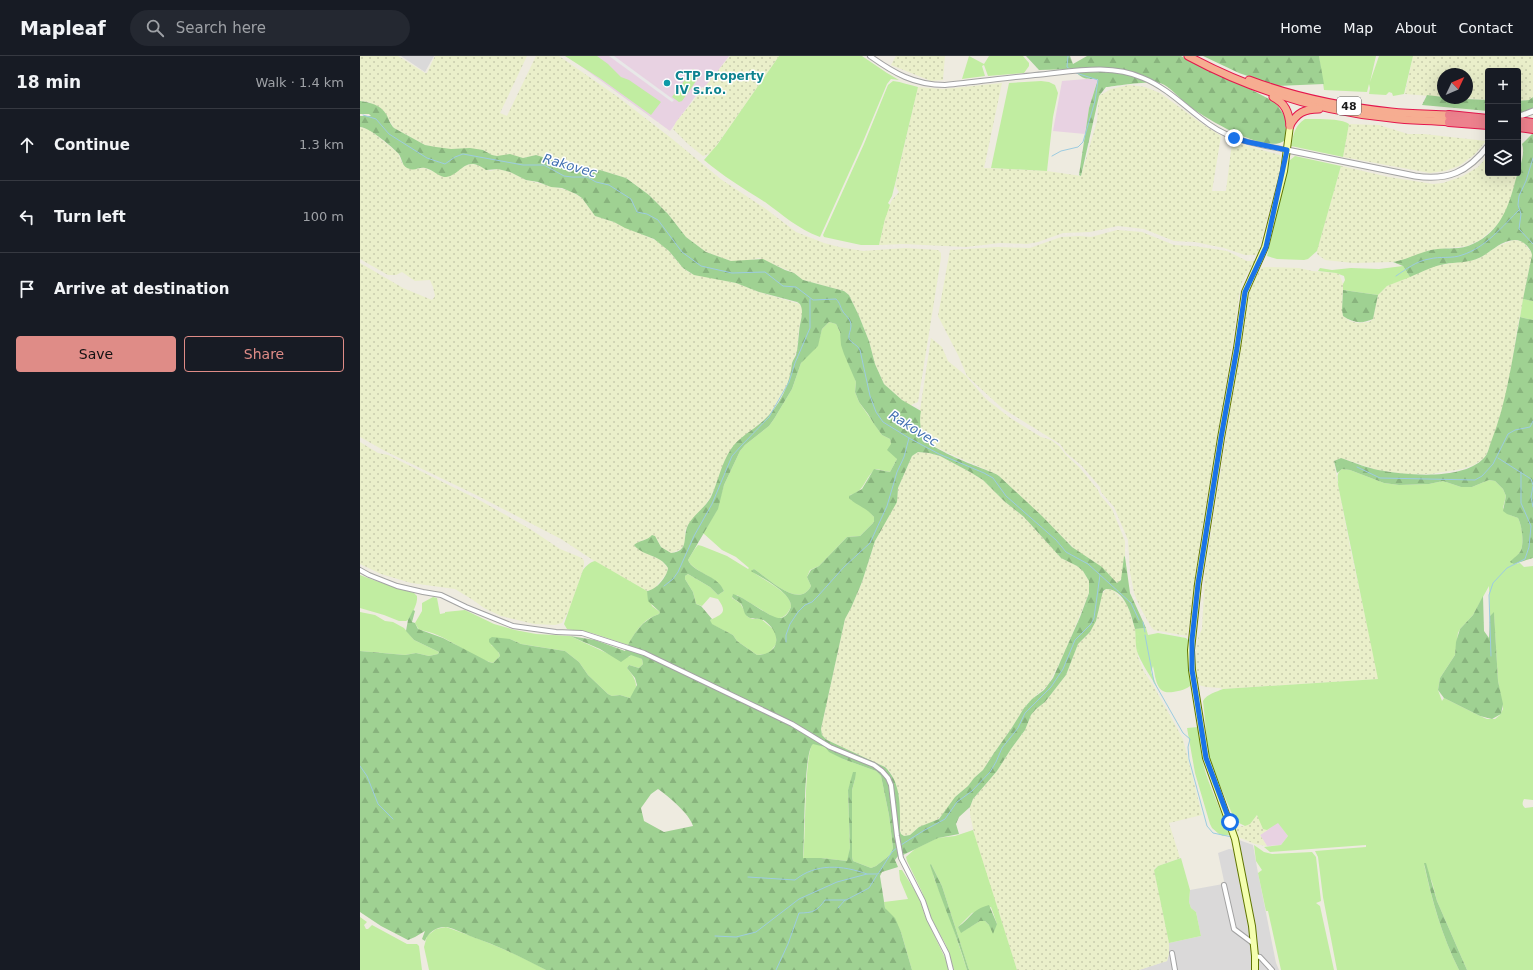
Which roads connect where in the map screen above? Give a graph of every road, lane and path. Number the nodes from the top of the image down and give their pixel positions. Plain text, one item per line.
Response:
1 (870, 56) edge
2 (1188, 56) edge
3 (1196, 56) edge
4 (1256, 88) junction
5 (1330, 109) junction
6 (1533, 111) edge
7 (1521, 116) edge
8 (1449, 119) junction
9 (1485, 119) edge
10 (1521, 121) edge
11 (1533, 123) edge
12 (1485, 125) edge
13 (1290, 126) junction
14 (1521, 127) edge
15 (1533, 129) edge
16 (1287, 150) junction
17 (1485, 150) edge
18 (360, 570) edge
19 (1224, 884) dead end
20 (1254, 944) junction
21 (1172, 953) dead end
22 (1255, 956) junction
23 (951, 970) edge
24 (1176, 970) edge
25 (1255, 970) edge
26 (1272, 970) edge

1 - 16 street
2 - 4 highway, 48
3 - 8 highway, 48
4 - 5 highway, 48
4 - 13 highway, 48
5 - 8 highway, 48
5 - 13 highway, 48
6 - 7 street
8 - 9 highway
8 - 12 highway
10 - 11 highway
13 - 16 main road
14 - 15 highway
16 - 17 street
16 - 20 main road
18 - 23 street
19 - 20 street
20 - 22 main road
21 - 24 street
22 - 25 main road
22 - 26 street

